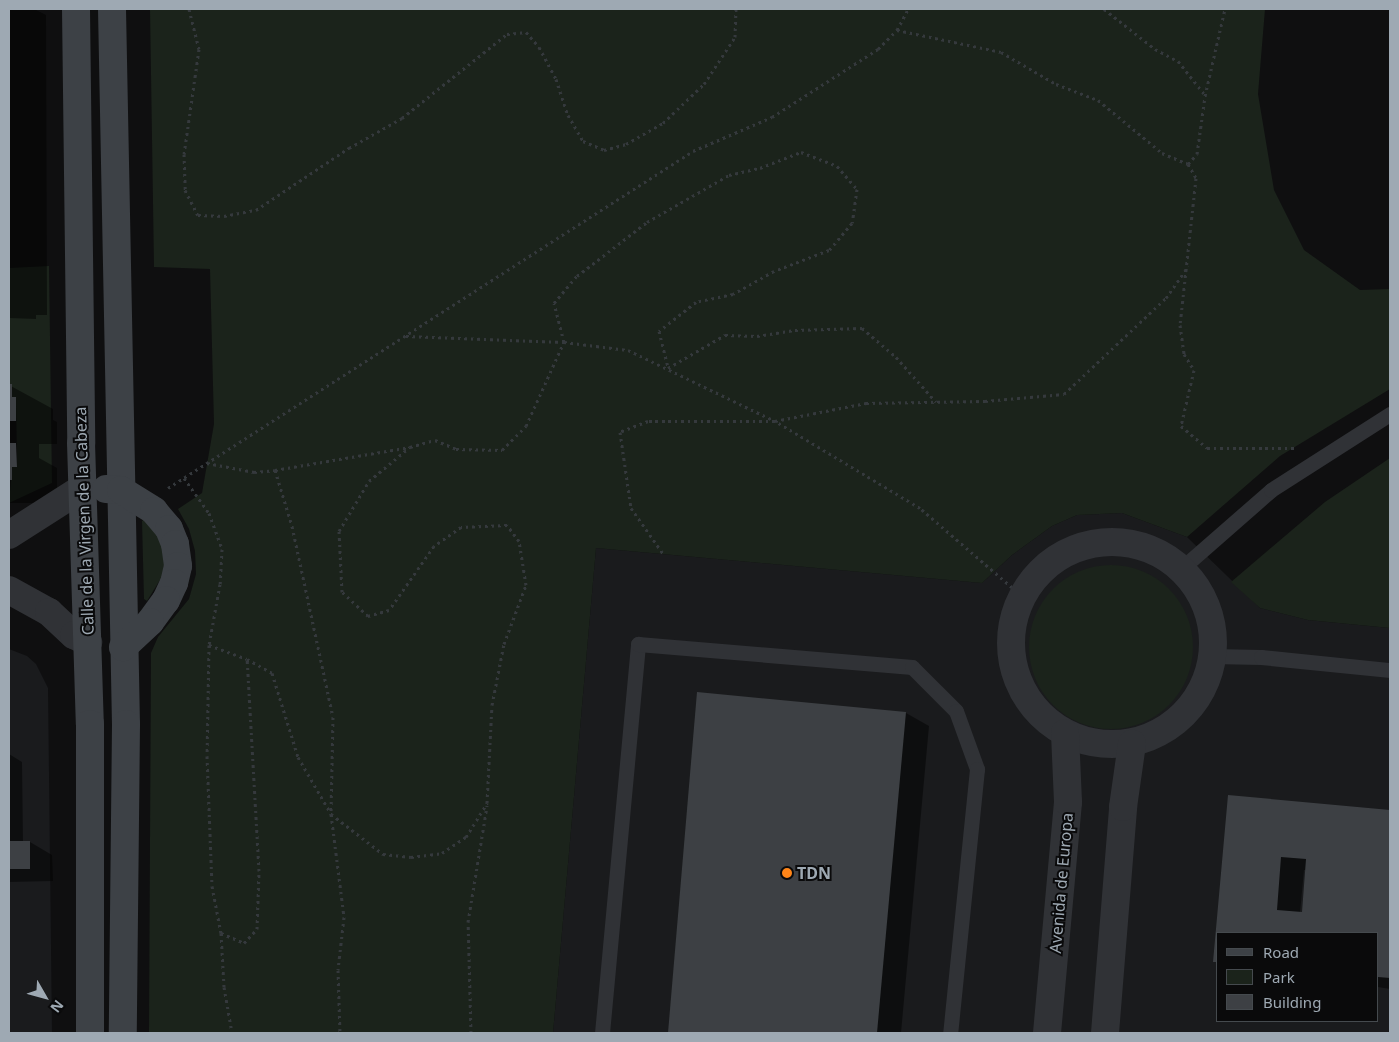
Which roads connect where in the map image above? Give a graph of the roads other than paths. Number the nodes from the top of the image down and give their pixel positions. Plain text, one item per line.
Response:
1 (76, 9) edge
2 (112, 9) edge
3 (1390, 414) edge
4 (84, 487) junction
5 (121, 490) junction
6 (9, 535) edge
7 (1182, 568) junction
8 (9, 590) edge
9 (88, 642) junction
10 (123, 647) junction
11 (1212, 656) junction
12 (1390, 670) edge
13 (1065, 733) junction
14 (1132, 744) junction
15 (90, 1033) edge
16 (123, 1033) edge
17 (602, 1033) edge
18 (950, 1033) edge
19 (1047, 1033) edge
20 (1105, 1033) edge

1 - 4 main road, Calle de la Virgen de la Cabeza
2 - 5 main road
3 - 7 lane
4 - 5 main road
4 - 6 street
4 - 9 main road, Calle de la Virgen de la Cabeza
5 - 10 main road
5 - 10 main road
7 - 11 street
7 - 13 street
8 - 9 street
9 - 15 main road, Calle de la Virgen de la Cabeza
10 - 16 main road
11 - 12 lane
11 - 14 street
13 - 14 street
13 - 19 street, Avenida de Europa
14 - 20 street
17 - 18 lane

